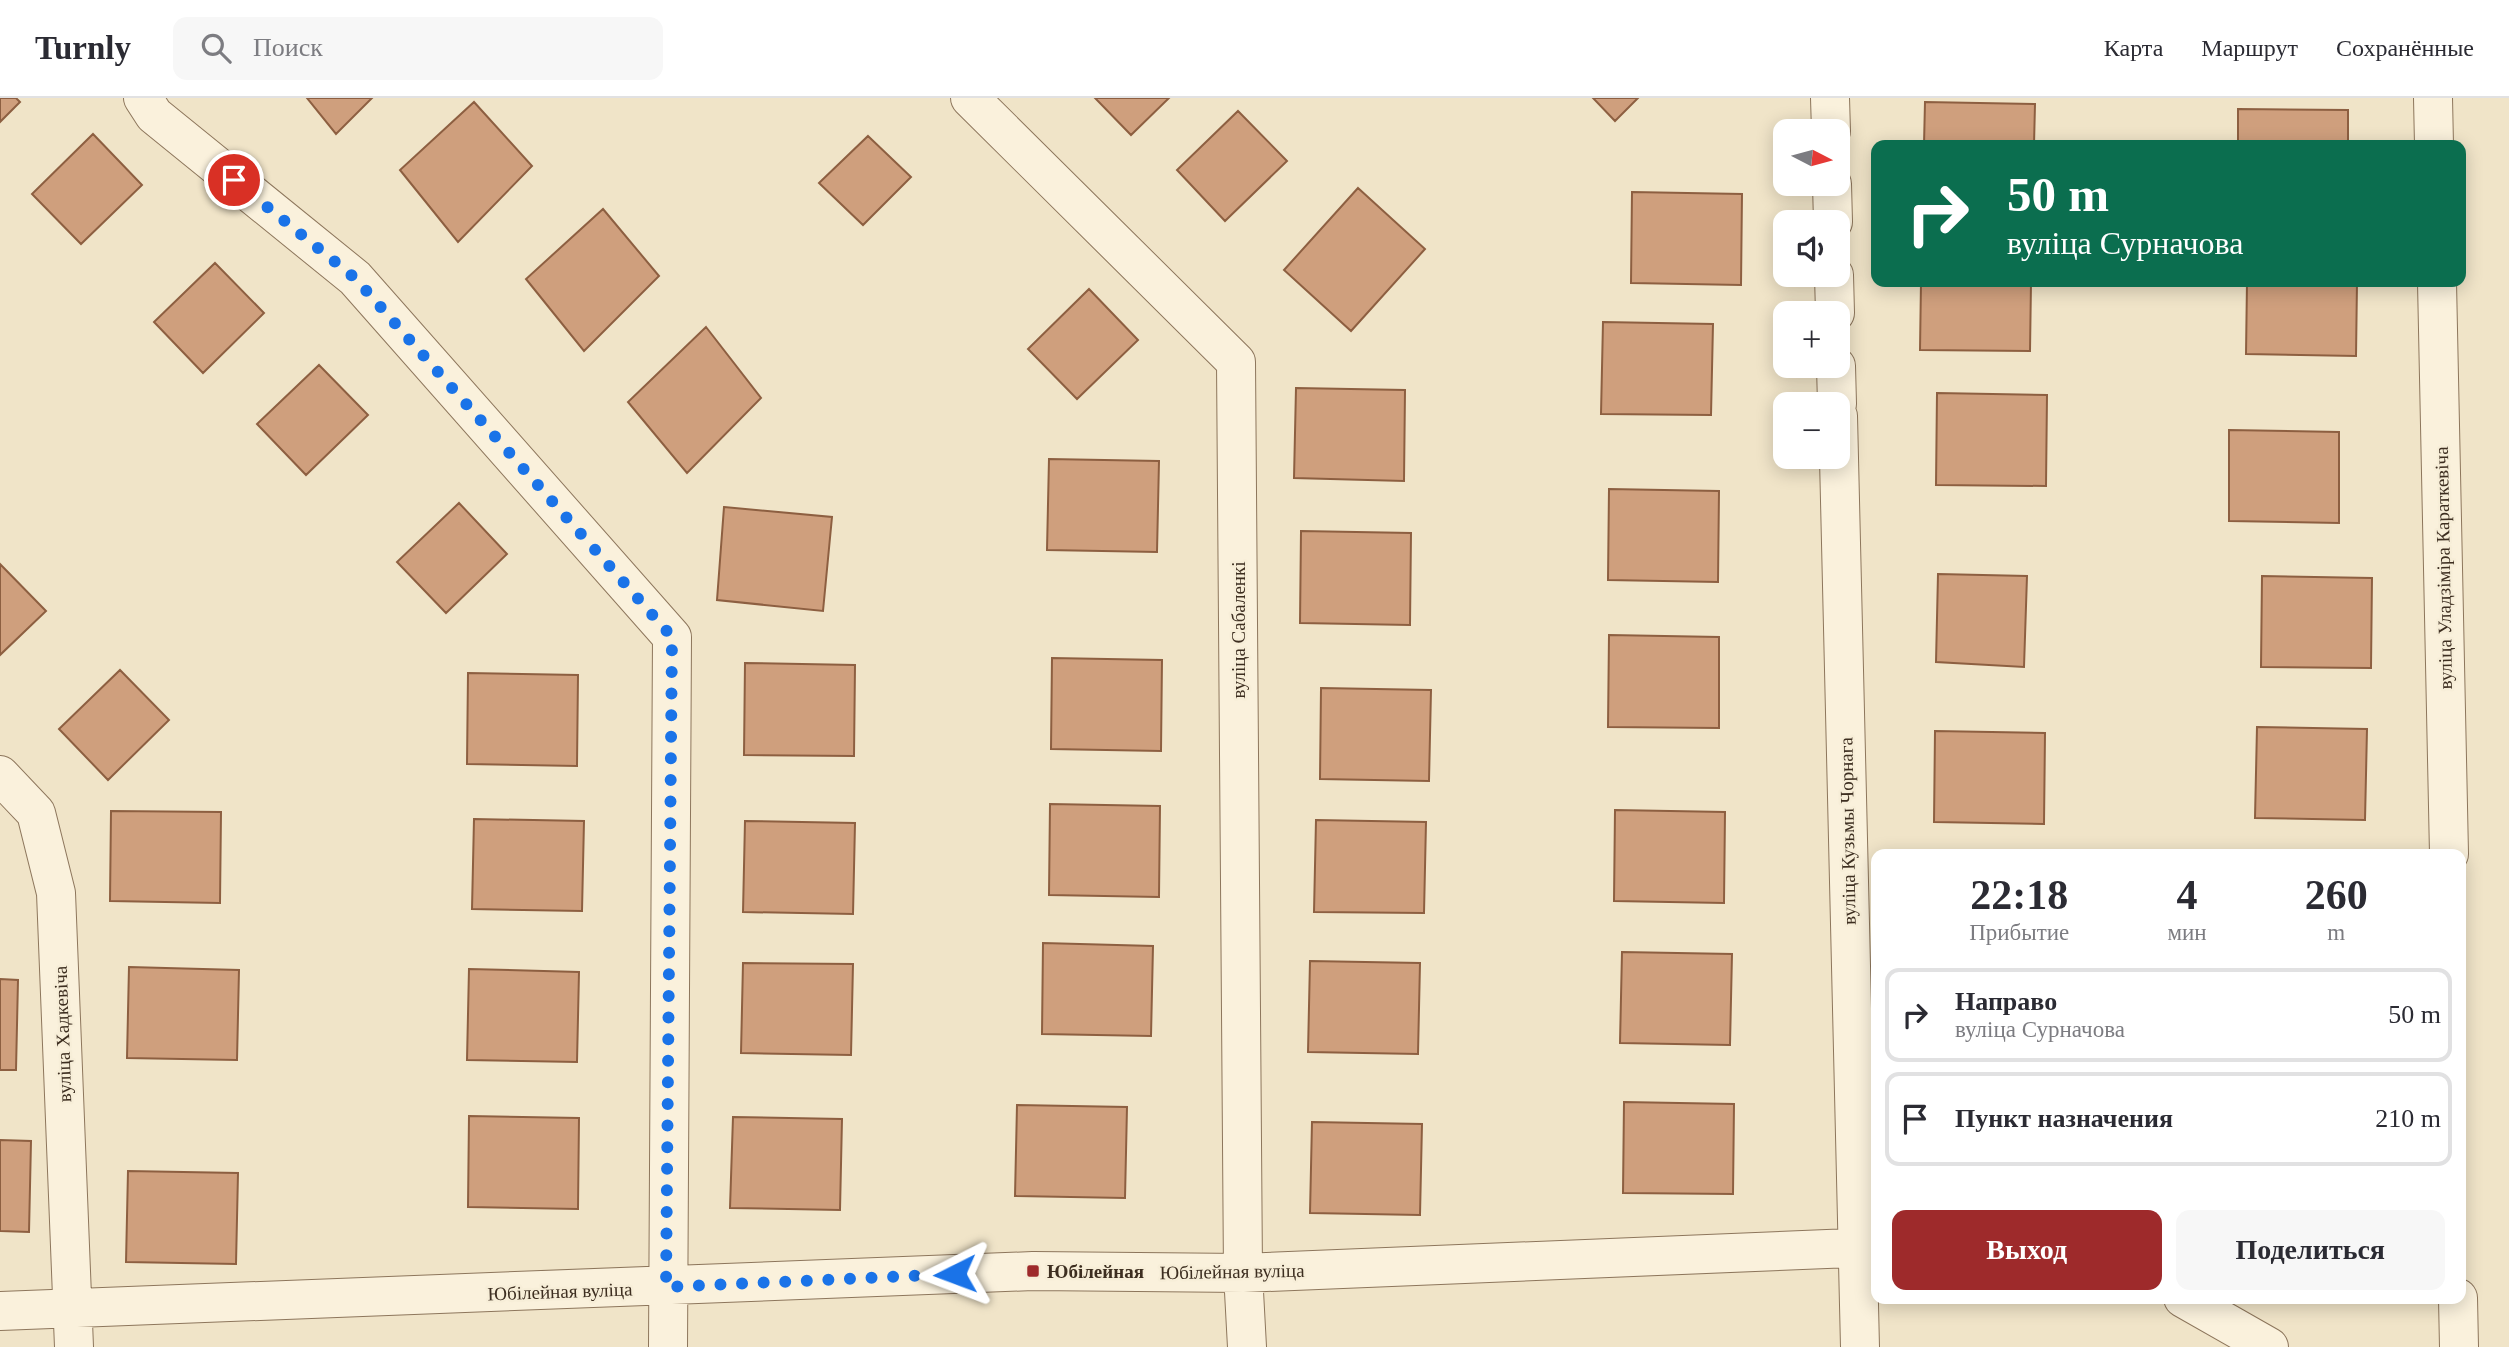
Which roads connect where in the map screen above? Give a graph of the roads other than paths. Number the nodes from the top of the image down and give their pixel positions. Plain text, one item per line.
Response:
1 (143, 98) edge
2 (970, 98) edge
3 (1830, 98) edge
4 (2433, 98) edge
5 (1831, 119) edge
6 (2434, 140) edge
7 (2437, 287) edge
8 (1840, 469) edge
9 (0, 775) edge
10 (2449, 849) edge
11 (1866, 1247) edge
12 (1244, 1273) junction
13 (666, 1287) junction
14 (2194, 1304) edge
15 (2458, 1304) edge
16 (73, 1309) junction
17 (0, 1311) edge
18 (74, 1347) edge
19 (668, 1347) edge
20 (1247, 1347) edge
21 (1860, 1347) edge
22 (2269, 1347) edge
23 (2459, 1347) edge

1 - 13 street
2 - 12 street, вуліца Сабаленкі
3 - 5 street
4 - 6 street
7 - 10 street, вуліца Уладзіміра Караткевіча
8 - 11 street, вуліца Кузьмы Чорнага
9 - 16 street, вуліца Хадкевіча
11 - 12 street, Юбілейная вуліца
11 - 21 street, вуліца Кузьмы Чорнага
12 - 13 street, Юбілейная вуліца
12 - 20 street, вуліца Сабаленкі
13 - 16 street, Юбілейная вуліца
13 - 19 street
14 - 22 street
15 - 23 street
16 - 17 street, Юбілейная вуліца
16 - 18 street, вуліца Хадкевіча

